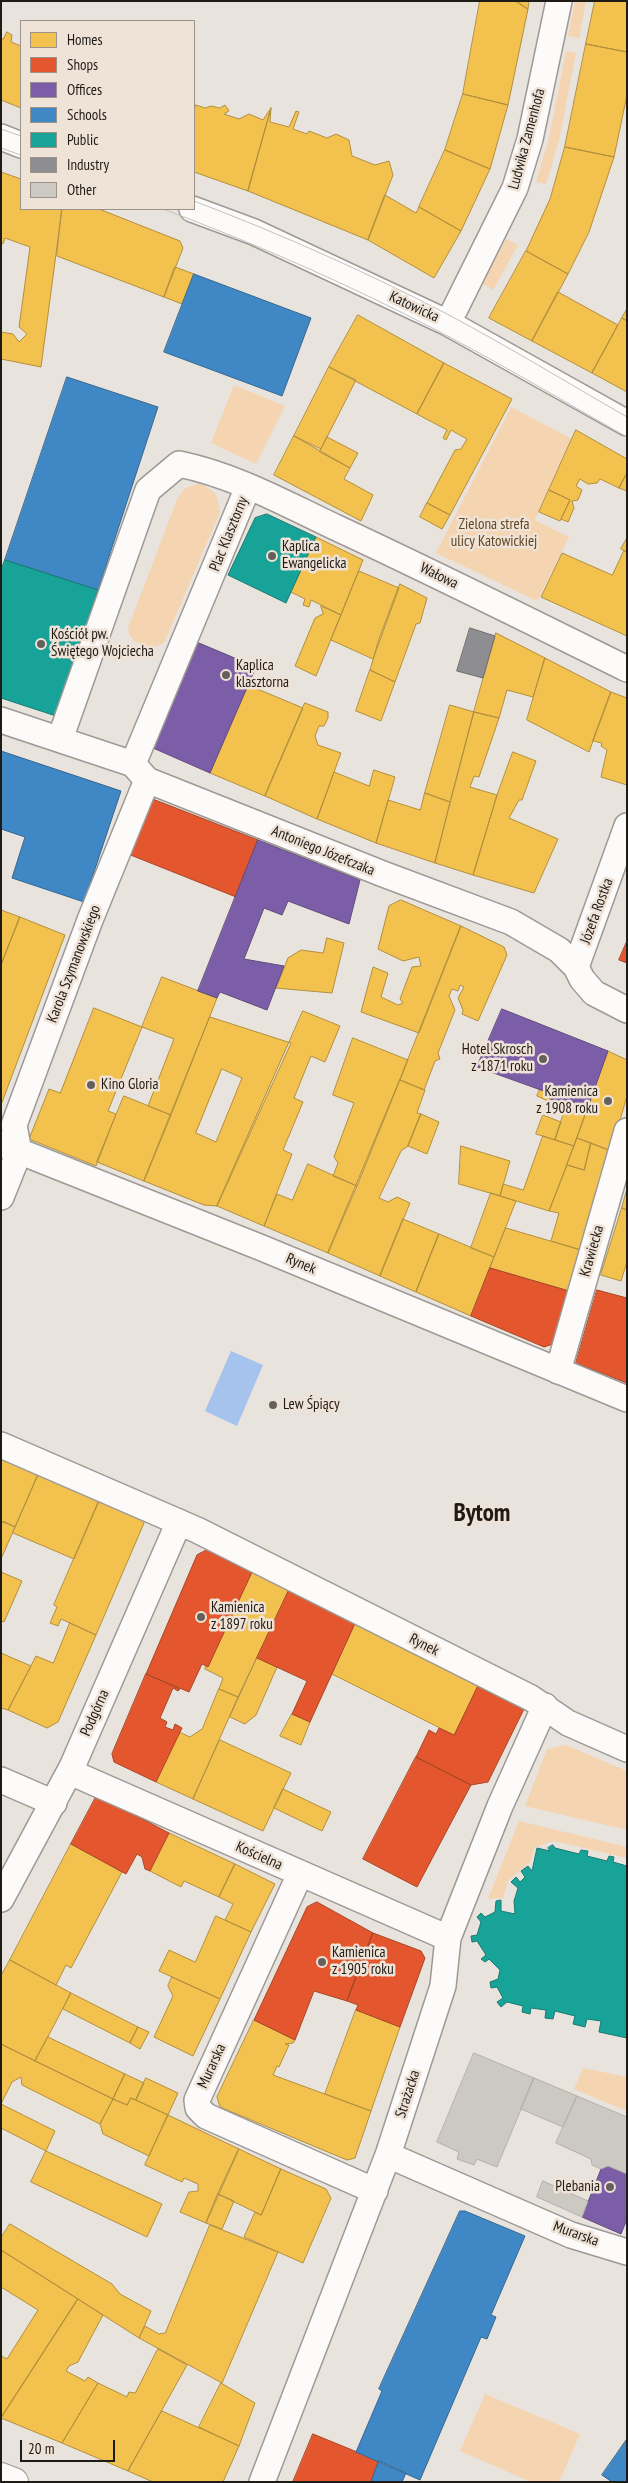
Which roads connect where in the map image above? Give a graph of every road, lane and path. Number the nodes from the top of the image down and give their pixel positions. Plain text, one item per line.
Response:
1 (559, 1) edge
2 (1, 137) edge
3 (20, 145) edge
4 (195, 210) edge
5 (448, 322) junction
6 (627, 423) edge
7 (248, 487) junction
8 (627, 669) edge
9 (1, 720) edge
10 (60, 739) junction
11 (140, 772) junction
12 (627, 826) edge
13 (576, 967) junction
14 (627, 1010) edge
15 (627, 1131) edge
16 (10, 1148) edge
17 (1, 1197) edge
18 (558, 1371) junction
19 (627, 1399) edge
20 (1, 1445) edge
21 (179, 1522) junction
22 (545, 1706) junction
23 (627, 1749) edge
24 (70, 1772) junction
25 (1, 1780) edge
26 (54, 1803) junction
27 (300, 1874) junction
28 (1, 1899) edge
29 (448, 1938) junction
30 (388, 2155) junction
31 (374, 2191) junction
32 (627, 2252) edge
33 (1, 2477) edge
34 (14, 2482) edge
35 (262, 2482) edge

1 - 5 street, Ludwika Zamenhofa
2 - 3 street
4 - 5 street, Katowicka
5 - 6 street, Katowicka
7 - 8 street, Wałowa
7 - 10 street, Plac Klasztorny
7 - 11 street, Plac Klasztorny
9 - 10 street, Antoniego Józefczaka
10 - 11 street, Antoniego Józefczaka
11 - 13 street, Antoniego Józefczaka
11 - 16 street, Karola Szymanowskiego
12 - 13 street, Józefa Rostka
13 - 14 street, Antoniego Józefczaka
15 - 18 street, Krawiecka
16 - 17 street
16 - 18 street, Rynek
18 - 19 street, Rynek
20 - 21 street, Rynek
21 - 22 street, Rynek
21 - 24 street, Podgórna
22 - 23 street, Rynek
22 - 29 street, Strażacka
24 - 26 street, Podgórna
24 - 27 street, Kościelna
25 - 26 street
26 - 28 street, Podgórna
27 - 29 street, Kościelna
27 - 31 street, Murarska
29 - 30 street, Strażacka
30 - 31 street, Strażacka
30 - 32 street, Murarska
31 - 35 street, Strażacka
33 - 34 main road

